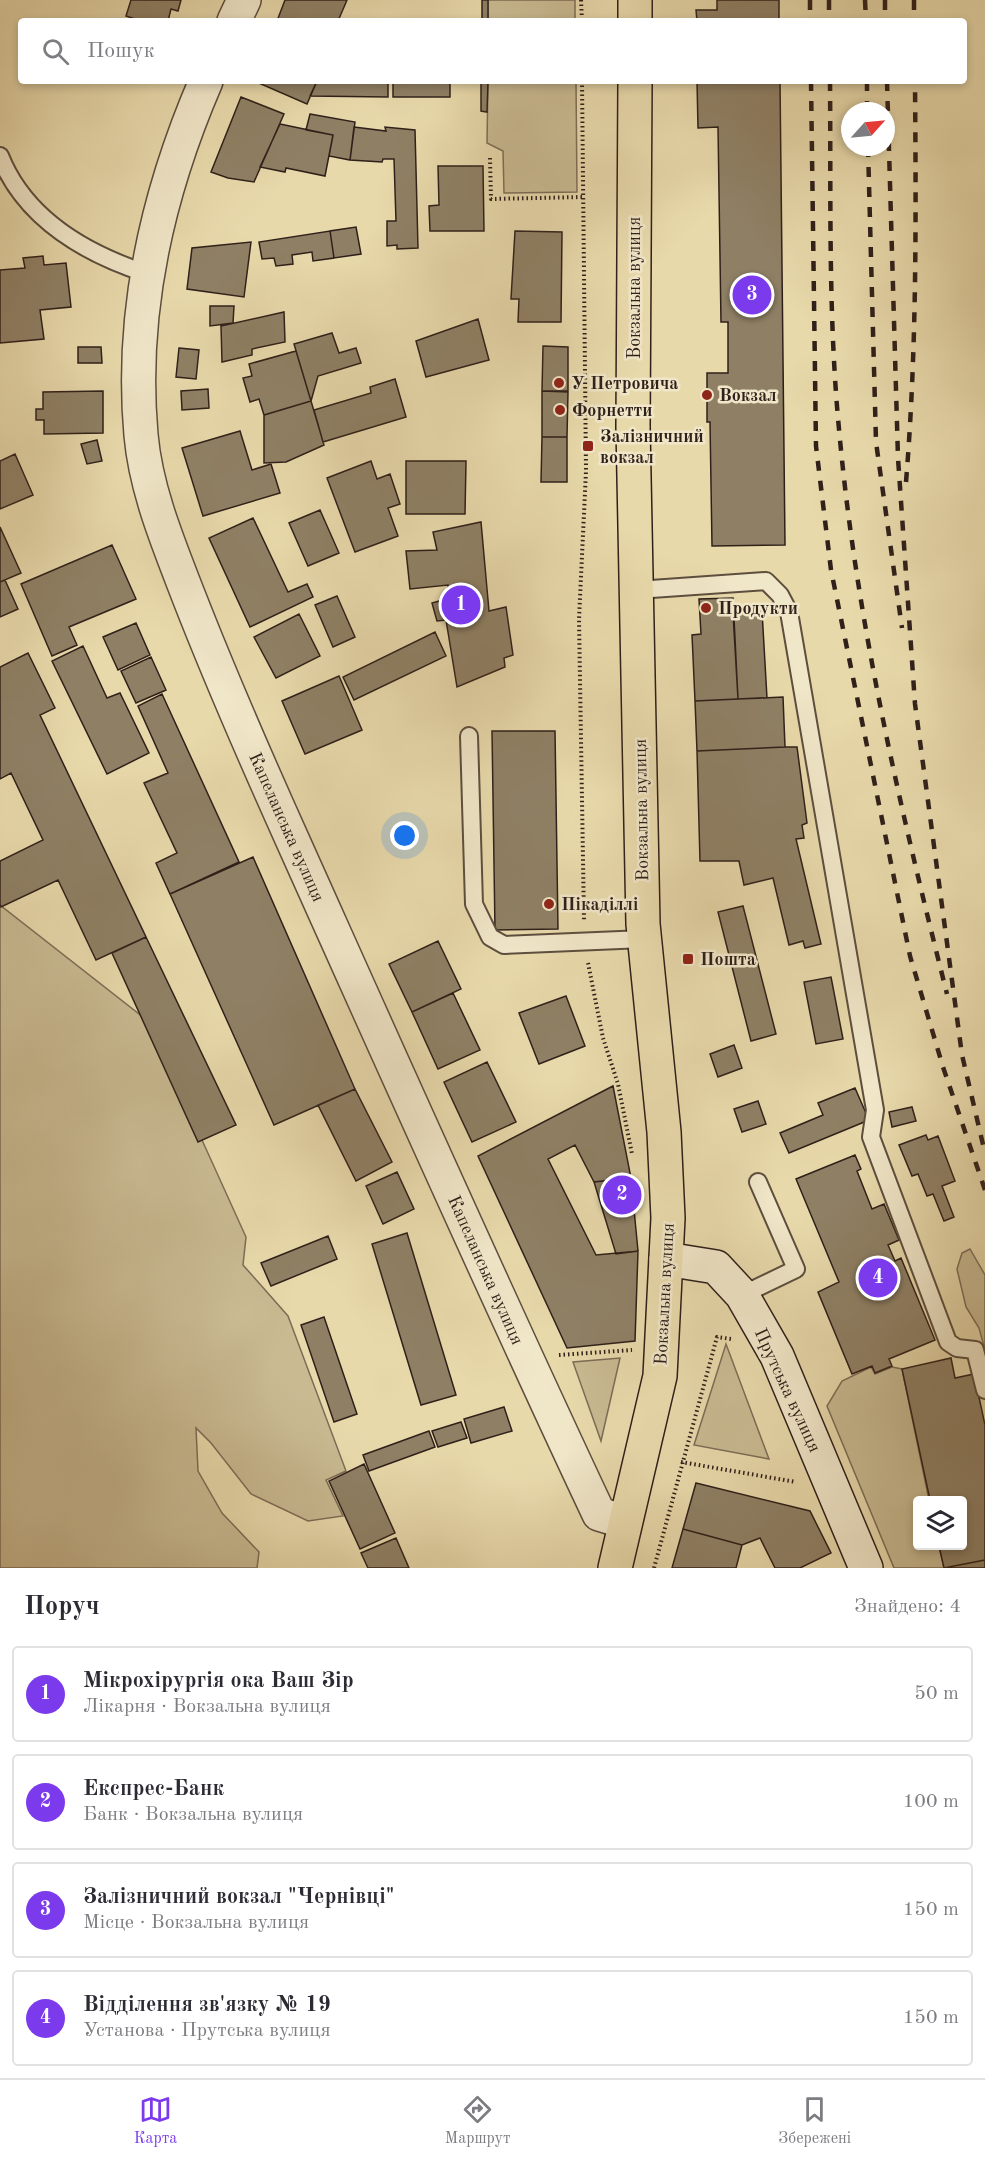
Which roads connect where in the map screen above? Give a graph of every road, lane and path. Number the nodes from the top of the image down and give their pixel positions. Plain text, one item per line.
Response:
1 (244, 0) edge
2 (581, 0) edge
3 (635, 0) edge
4 (235, 18) edge
5 (582, 18) edge
6 (635, 18) edge
7 (205, 84) edge
8 (582, 84) edge
9 (635, 84) edge
10 (0, 156) edge
11 (490, 158) dead end
12 (584, 197) junction
13 (148, 274) junction
14 (637, 590) junction
15 (469, 736) dead end
16 (644, 939) junction
17 (584, 941) junction
18 (632, 1159) dead end
19 (758, 1182) dead end
20 (666, 1259) junction
21 (742, 1295) junction
22 (733, 1340) dead end
23 (639, 1350) dead end
24 (570, 1355) dead end
25 (985, 1390) edge
26 (681, 1462) junction
27 (806, 1484) dead end
28 (626, 1522) junction
29 (615, 1568) edge
30 (654, 1568) edge
31 (866, 1568) edge

1 - 4 street
2 - 5 path
3 - 6 main road
7 - 13 street, Капеланська вулиця
8 - 12 path
9 - 14 main road, Вокзальна вулиця
10 - 13 lane
11 - 12 path
12 - 17 path
13 - 28 street, Капеланська вулиця
14 - 16 main road, Вокзальна вулиця
14 - 25 lane
15 - 17 lane
16 - 17 lane
16 - 20 main road, Вокзальна вулиця
17 - 18 path
19 - 21 lane
20 - 21 street, Прутська вулиця
20 - 28 main road, Вокзальна вулиця
21 - 31 street, Прутська вулиця
22 - 26 path
23 - 24 path
26 - 27 path
26 - 30 path
28 - 29 main road, Вокзальна вулиця

